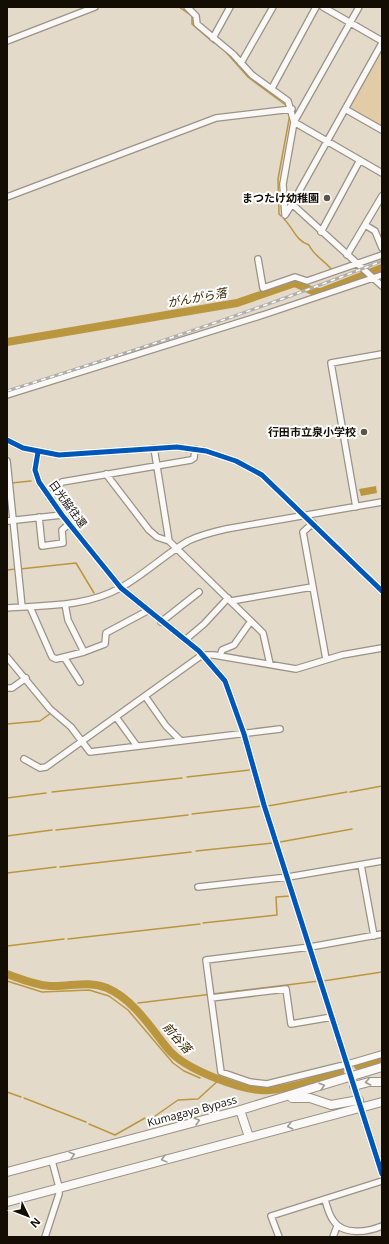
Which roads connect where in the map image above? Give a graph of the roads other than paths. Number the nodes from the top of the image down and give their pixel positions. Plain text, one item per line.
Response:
1 (95, 7) edge
2 (187, 7) edge
3 (230, 7) edge
4 (273, 7) edge
5 (316, 7) edge
6 (323, 7) edge
7 (360, 7) edge
8 (350, 23) junction
9 (213, 38) junction
10 (7, 40) edge
11 (382, 42) edge
12 (241, 63) junction
13 (272, 88) junction
14 (292, 108) junction
15 (345, 109) junction
16 (294, 122) junction
17 (382, 130) edge
18 (327, 141) junction
19 (360, 160) junction
20 (382, 172) edge
21 (382, 196) edge
22 (7, 197) edge
23 (292, 204) junction
24 (365, 225) junction
25 (321, 232) junction
26 (382, 248) edge
27 (347, 255) junction
28 (382, 255) edge
29 (258, 259) dead end
30 (357, 264) junction
31 (382, 276) edge
32 (374, 279) junction
33 (382, 286) edge
34 (382, 354) edge
35 (7, 395) edge
36 (7, 440) edge
37 (154, 448) junction
38 (195, 449) junction
39 (38, 452) junction
40 (7, 461) edge
41 (157, 466) junction
42 (106, 474) junction
43 (49, 497) junction
44 (382, 502) edge
45 (356, 507) junction
46 (62, 515) junction
47 (305, 515) junction
48 (39, 517) junction
49 (10, 520) edge
50 (313, 523) junction
51 (69, 524) junction
52 (169, 541) junction
53 (176, 549) junction
54 (312, 587) junction
55 (121, 588) junction
56 (382, 591) edge
57 (199, 592) dead end
58 (229, 600) junction
59 (65, 604) junction
60 (22, 607) junction
61 (30, 607) junction
62 (7, 608) edge
63 (147, 611) junction
64 (251, 621) junction
65 (161, 622) junction
66 (185, 640) junction
67 (382, 648) edge
68 (84, 652) junction
69 (202, 655) junction
70 (220, 656) junction
71 (7, 657) edge
72 (64, 657) junction
73 (326, 659) junction
74 (270, 664) junction
75 (26, 678) junction
76 (80, 682) dead end
77 (7, 688) edge
78 (145, 696) junction
79 (116, 717) junction
80 (280, 729) dead end
81 (244, 734) junction
82 (82, 741) junction
83 (181, 742) junction
84 (137, 746) junction
85 (24, 759) dead end
86 (382, 861) edge
87 (361, 865) junction
88 (288, 877) junction
89 (198, 887) dead end
90 (382, 934) edge
91 (374, 936) junction
92 (310, 947) junction
93 (211, 996) junction
94 (332, 1017) junction
95 (382, 1054) edge
96 (348, 1064) junction
97 (382, 1067) edge
98 (352, 1077) junction
99 (382, 1082) edge
100 (354, 1086) junction
101 (358, 1100) junction
102 (272, 1101) junction
103 (382, 1102) edge
104 (361, 1108) junction
105 (240, 1110) junction
106 (249, 1137) junction
107 (52, 1161) junction
108 (7, 1172) edge
109 (382, 1174) edge
110 (382, 1182) edge
111 (59, 1187) junction
112 (325, 1200) junction
113 (7, 1202) edge
114 (337, 1226) junction
115 (382, 1226) edge
116 (45, 1237) edge
117 (279, 1237) edge
118 (333, 1237) edge

1 - 10 street
2 - 9 street
3 - 9 street
4 - 12 street
5 - 13 street
6 - 8 street
7 - 8 street
8 - 11 street
8 - 16 street
9 - 12 street
11 - 15 street
12 - 13 street
13 - 14 street
14 - 16 street
14 - 22 street
15 - 17 street
15 - 18 street
16 - 18 street
16 - 23 street
18 - 19 street
18 - 23 street
19 - 20 street
19 - 25 street
21 - 24 street
23 - 25 street
24 - 26 street
24 - 27 street
25 - 27 street
27 - 30 street
28 - 30 street
29 - 30 street
30 - 32 street
31 - 32 street
32 - 33 street
32 - 35 street
34 - 45 street
36 - 39 street
37 - 38 street
37 - 39 street
37 - 41 street
38 - 41 street
38 - 47 street
39 - 43 street, 日光脇往還
40 - 49 street
41 - 42 street
41 - 52 street
42 - 43 street
42 - 52 street
43 - 46 street, 日光脇往還
44 - 45 street
45 - 47 street
46 - 48 street
46 - 51 street, 日光脇往還
47 - 50 street
47 - 53 street
48 - 49 street
48 - 51 street
49 - 60 street
50 - 54 street
50 - 56 street
51 - 55 street, 日光脇往還
52 - 53 street
53 - 55 street
53 - 58 street
54 - 58 street
54 - 73 street
55 - 59 street
55 - 63 street, 日光脇往還
57 - 65 street
58 - 64 street
58 - 66 street
59 - 61 street
59 - 68 street
60 - 61 street
60 - 62 street
61 - 72 street
63 - 65 street, 日光脇往還
63 - 68 street
64 - 70 street
64 - 74 street
65 - 66 street, 日光脇往還
66 - 69 street, 日光脇往還
67 - 73 street
68 - 72 street
69 - 70 street
69 - 78 street
69 - 81 street, 日光脇往還
70 - 74 street
71 - 75 street
72 - 76 street
73 - 74 street
75 - 77 street
75 - 82 street
78 - 79 street
78 - 83 street
79 - 82 street
79 - 84 street
80 - 81 street
81 - 83 street
81 - 88 street, 日光脇往還
82 - 84 street
82 - 85 street
83 - 84 street
86 - 87 street
87 - 88 street
87 - 91 street
88 - 89 street
88 - 92 street, 日光脇往還
90 - 91 street
91 - 92 street
92 - 93 street
92 - 94 street, 日光脇往還
93 - 94 street
93 - 96 street
94 - 96 street, 日光脇往還
95 - 96 street
96 - 98 street, 日光脇往還
97 - 98 highway, Kumagaya Bypass
98 - 100 street, 日光脇往還
102 -> 98 highway, Kumagaya Bypass
99 -> 100 highway
100 - 101 street, 日光脇往還
101 - 102 highway
101 - 104 street, 日光脇往還
102 - 105 highway, Kumagaya Bypass
103 - 104 highway
104 -> 106 highway
104 - 109 street, 日光脇往還
105 - 106 highway
107 -> 105 highway, Kumagaya Bypass
106 -> 111 highway
107 - 108 highway, Kumagaya Bypass
107 - 111 street
110 - 112 street
111 - 113 highway
111 - 116 street
112 - 114 street
112 - 117 street
114 - 115 street
114 - 118 street

